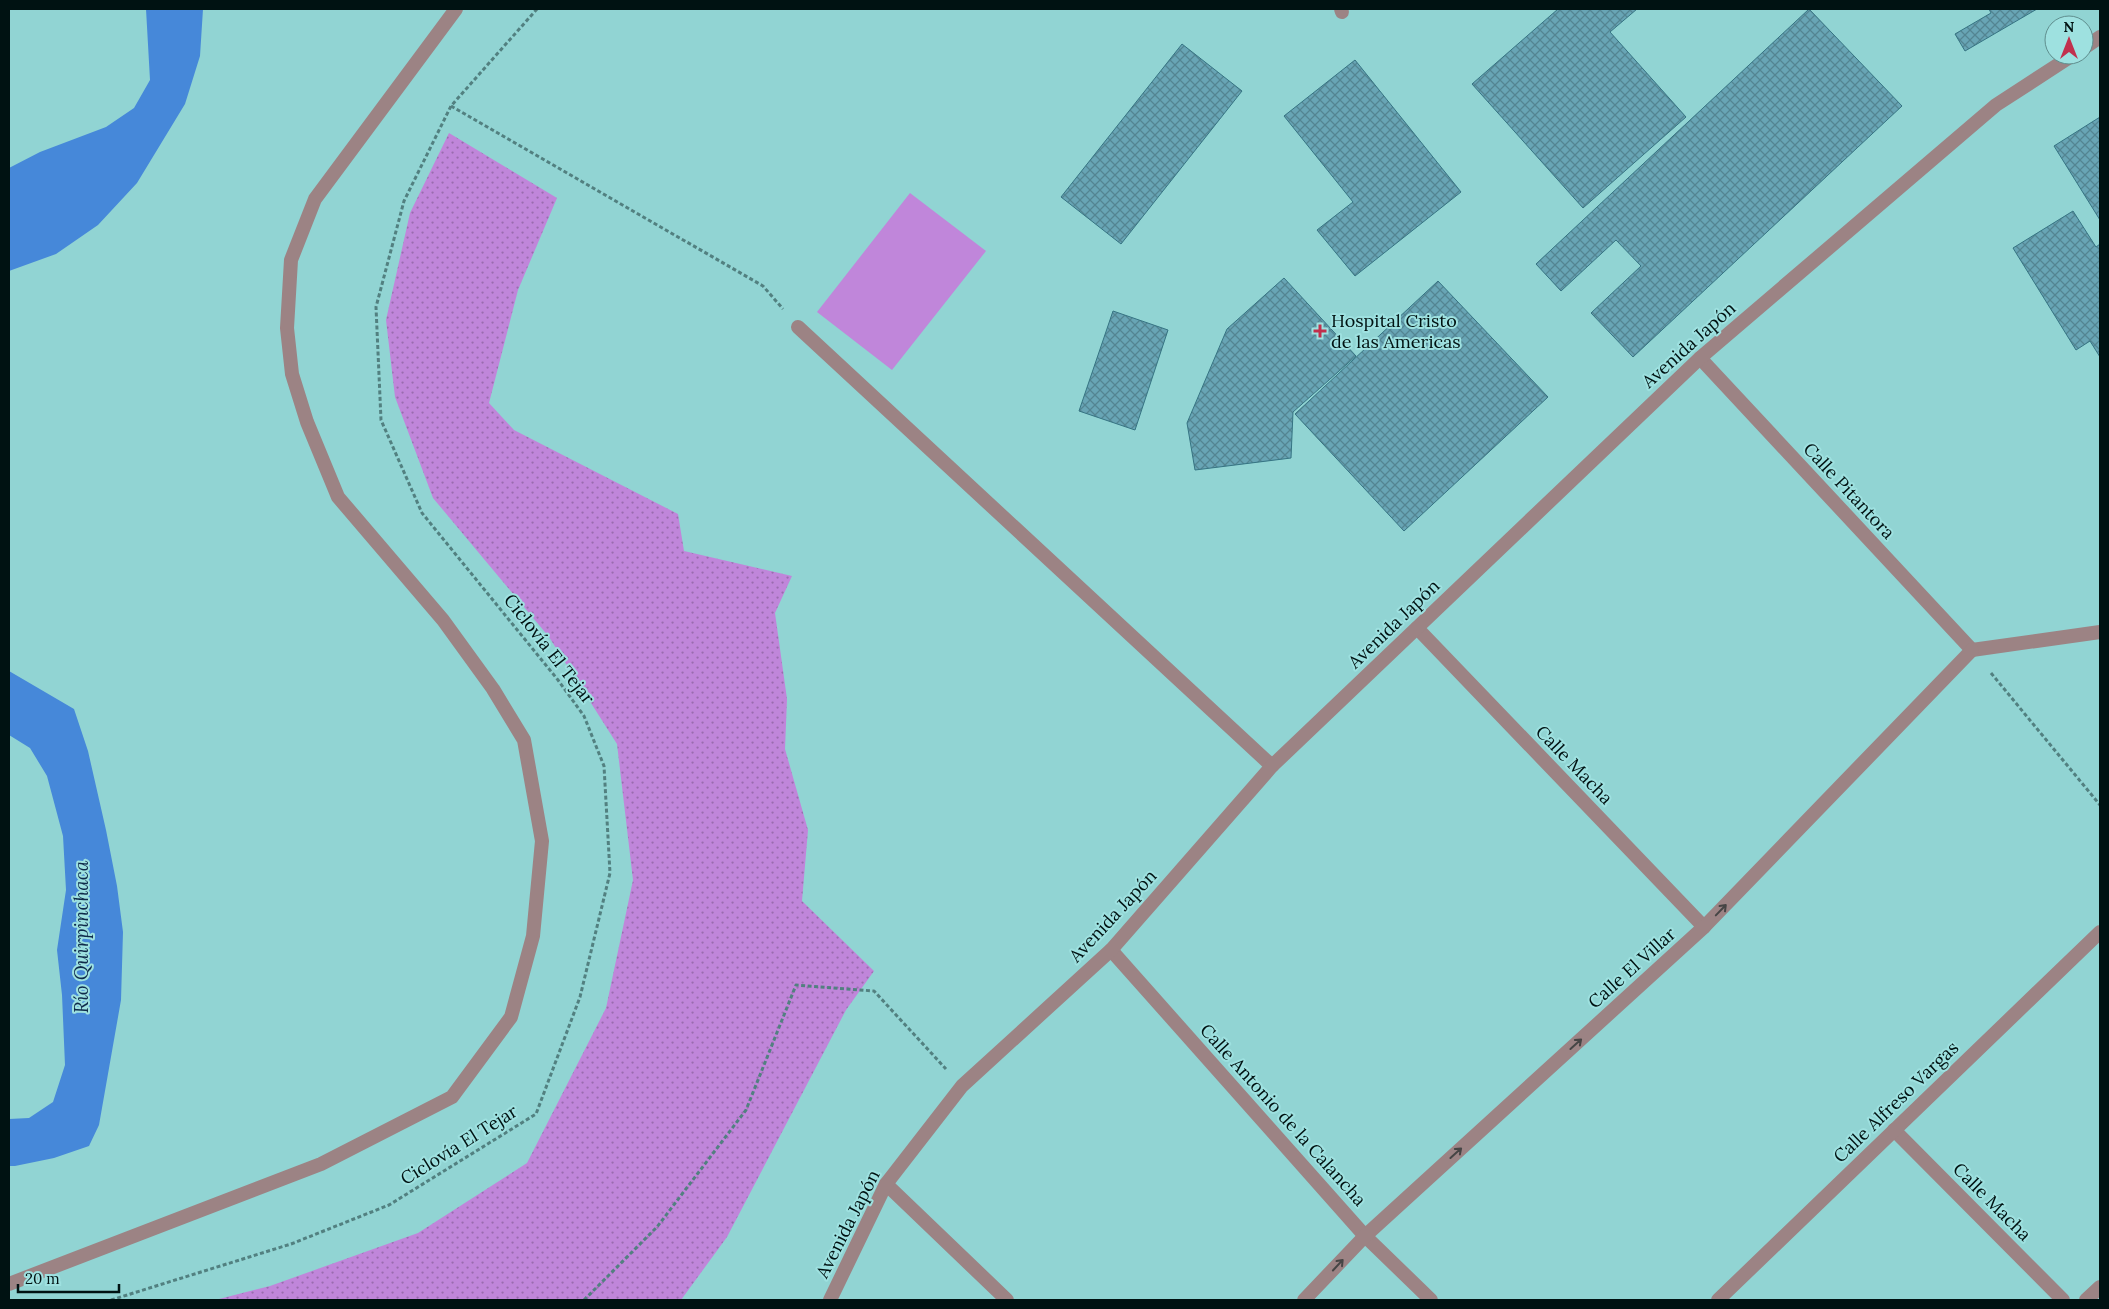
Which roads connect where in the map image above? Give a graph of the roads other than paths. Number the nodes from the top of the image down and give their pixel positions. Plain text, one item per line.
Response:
1 (456, 9) edge
2 (2058, 65) edge
3 (798, 327) road end
4 (1700, 358) junction
5 (1417, 628) junction
6 (2100, 632) edge
7 (1972, 650) junction
8 (1272, 766) junction
9 (1704, 927) junction
10 (2100, 932) edge
11 (1111, 950) junction
12 (1894, 1130) junction
13 (886, 1184) junction
14 (1365, 1236) junction
15 (9, 1284) edge
16 (2100, 1287) edge
17 (830, 1300) edge
18 (1007, 1300) edge
19 (1304, 1300) edge
20 (1431, 1300) edge
21 (1718, 1300) edge
22 (2063, 1300) edge
23 (2086, 1300) edge

1 - 15 street
2 - 4 street, Avenida Japón
3 - 8 street
4 - 5 street, Avenida Japón
4 - 7 street, Calle Pitantora
5 - 8 street, Avenida Japón
5 - 9 street, Calle Macha
6 - 7 street
9 -> 7 street, Calle El Villar
8 - 11 street, Avenida Japón
14 -> 9 street, Calle El Villar
10 - 12 street, Calle Alfreso Vargas
11 - 13 street, Avenida Japón
11 - 14 street, Calle Antonio de la Calancha
12 - 21 street, Calle Alfreso Vargas
12 - 22 street, Calle Macha
13 - 17 street, Avenida Japón
13 - 18 street
19 -> 14 street, Calle El Villar
14 - 20 street, Calle Antonio de la Calancha
16 - 23 street

